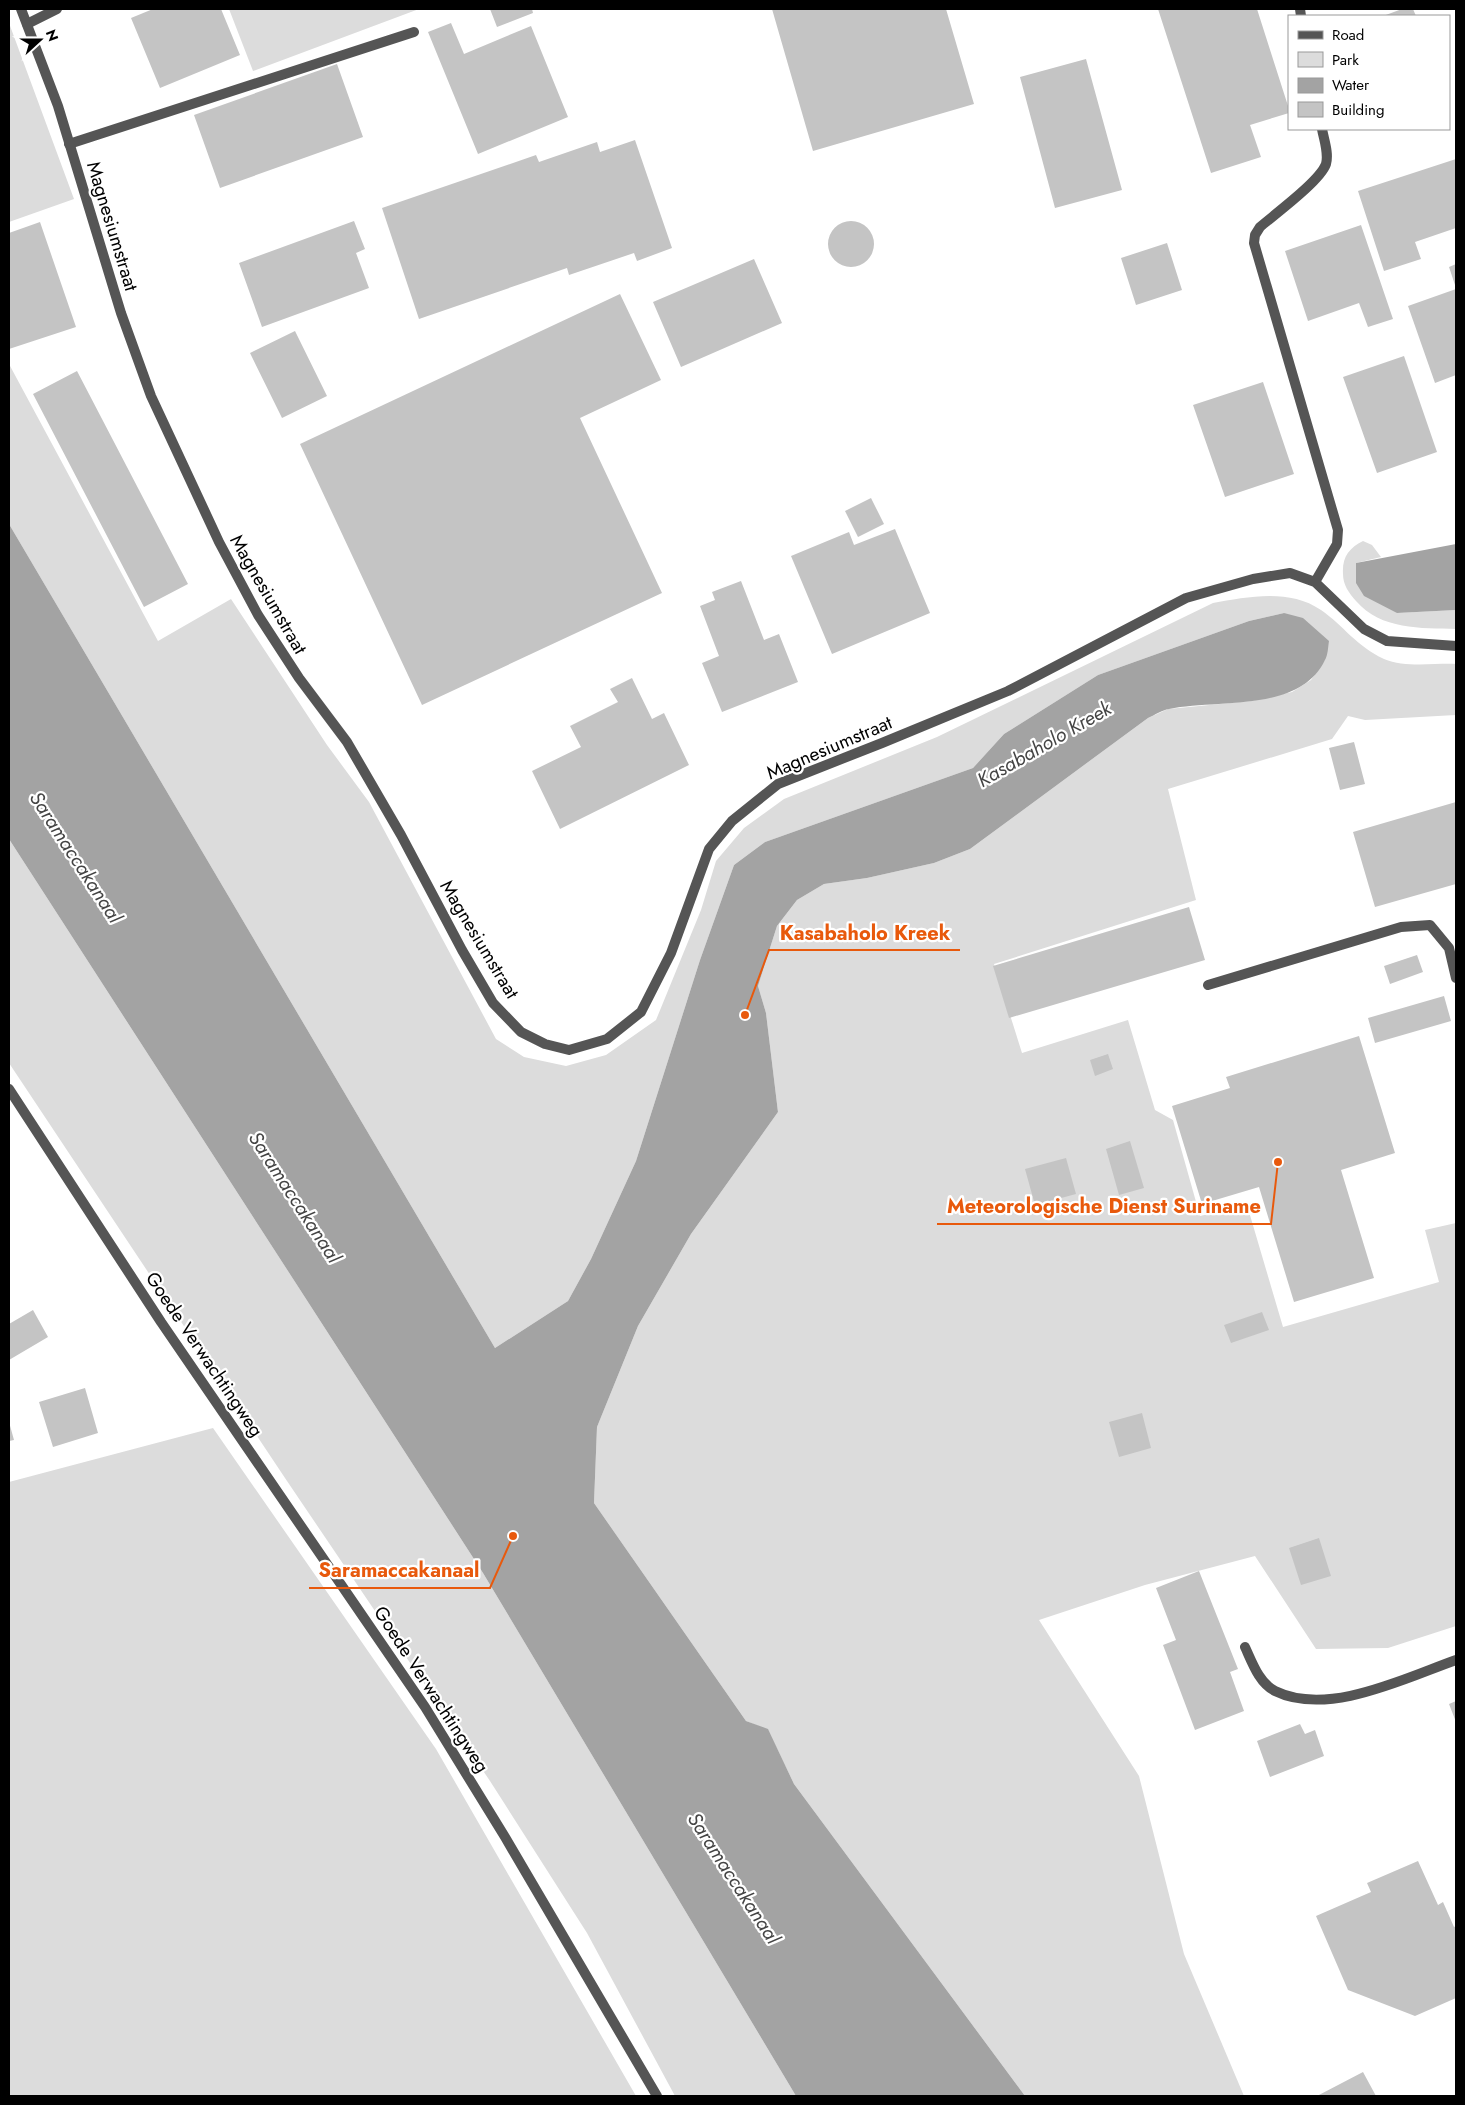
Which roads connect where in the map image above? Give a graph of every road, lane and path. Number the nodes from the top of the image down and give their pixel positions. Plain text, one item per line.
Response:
1 (21, 9) edge
2 (58, 9) edge
3 (27, 24) junction
4 (414, 32) dead end
5 (1322, 130) edge
6 (69, 144) junction
7 (1315, 582) junction
8 (1456, 646) edge
9 (1456, 978) edge
10 (1208, 984) dead end
11 (9, 1089) edge
12 (1245, 1647) dead end
13 (1456, 1660) edge
14 (657, 2096) edge

1 - 3 street, Magnesiumstraat
2 - 3 street
3 - 6 street, Magnesiumstraat
4 - 6 street
5 - 7 street
6 - 7 street, Magnesiumstraat
7 - 8 street, Magnesiumstraat
9 - 10 street
11 - 14 street, Goede Verwachtingweg
12 - 13 street

